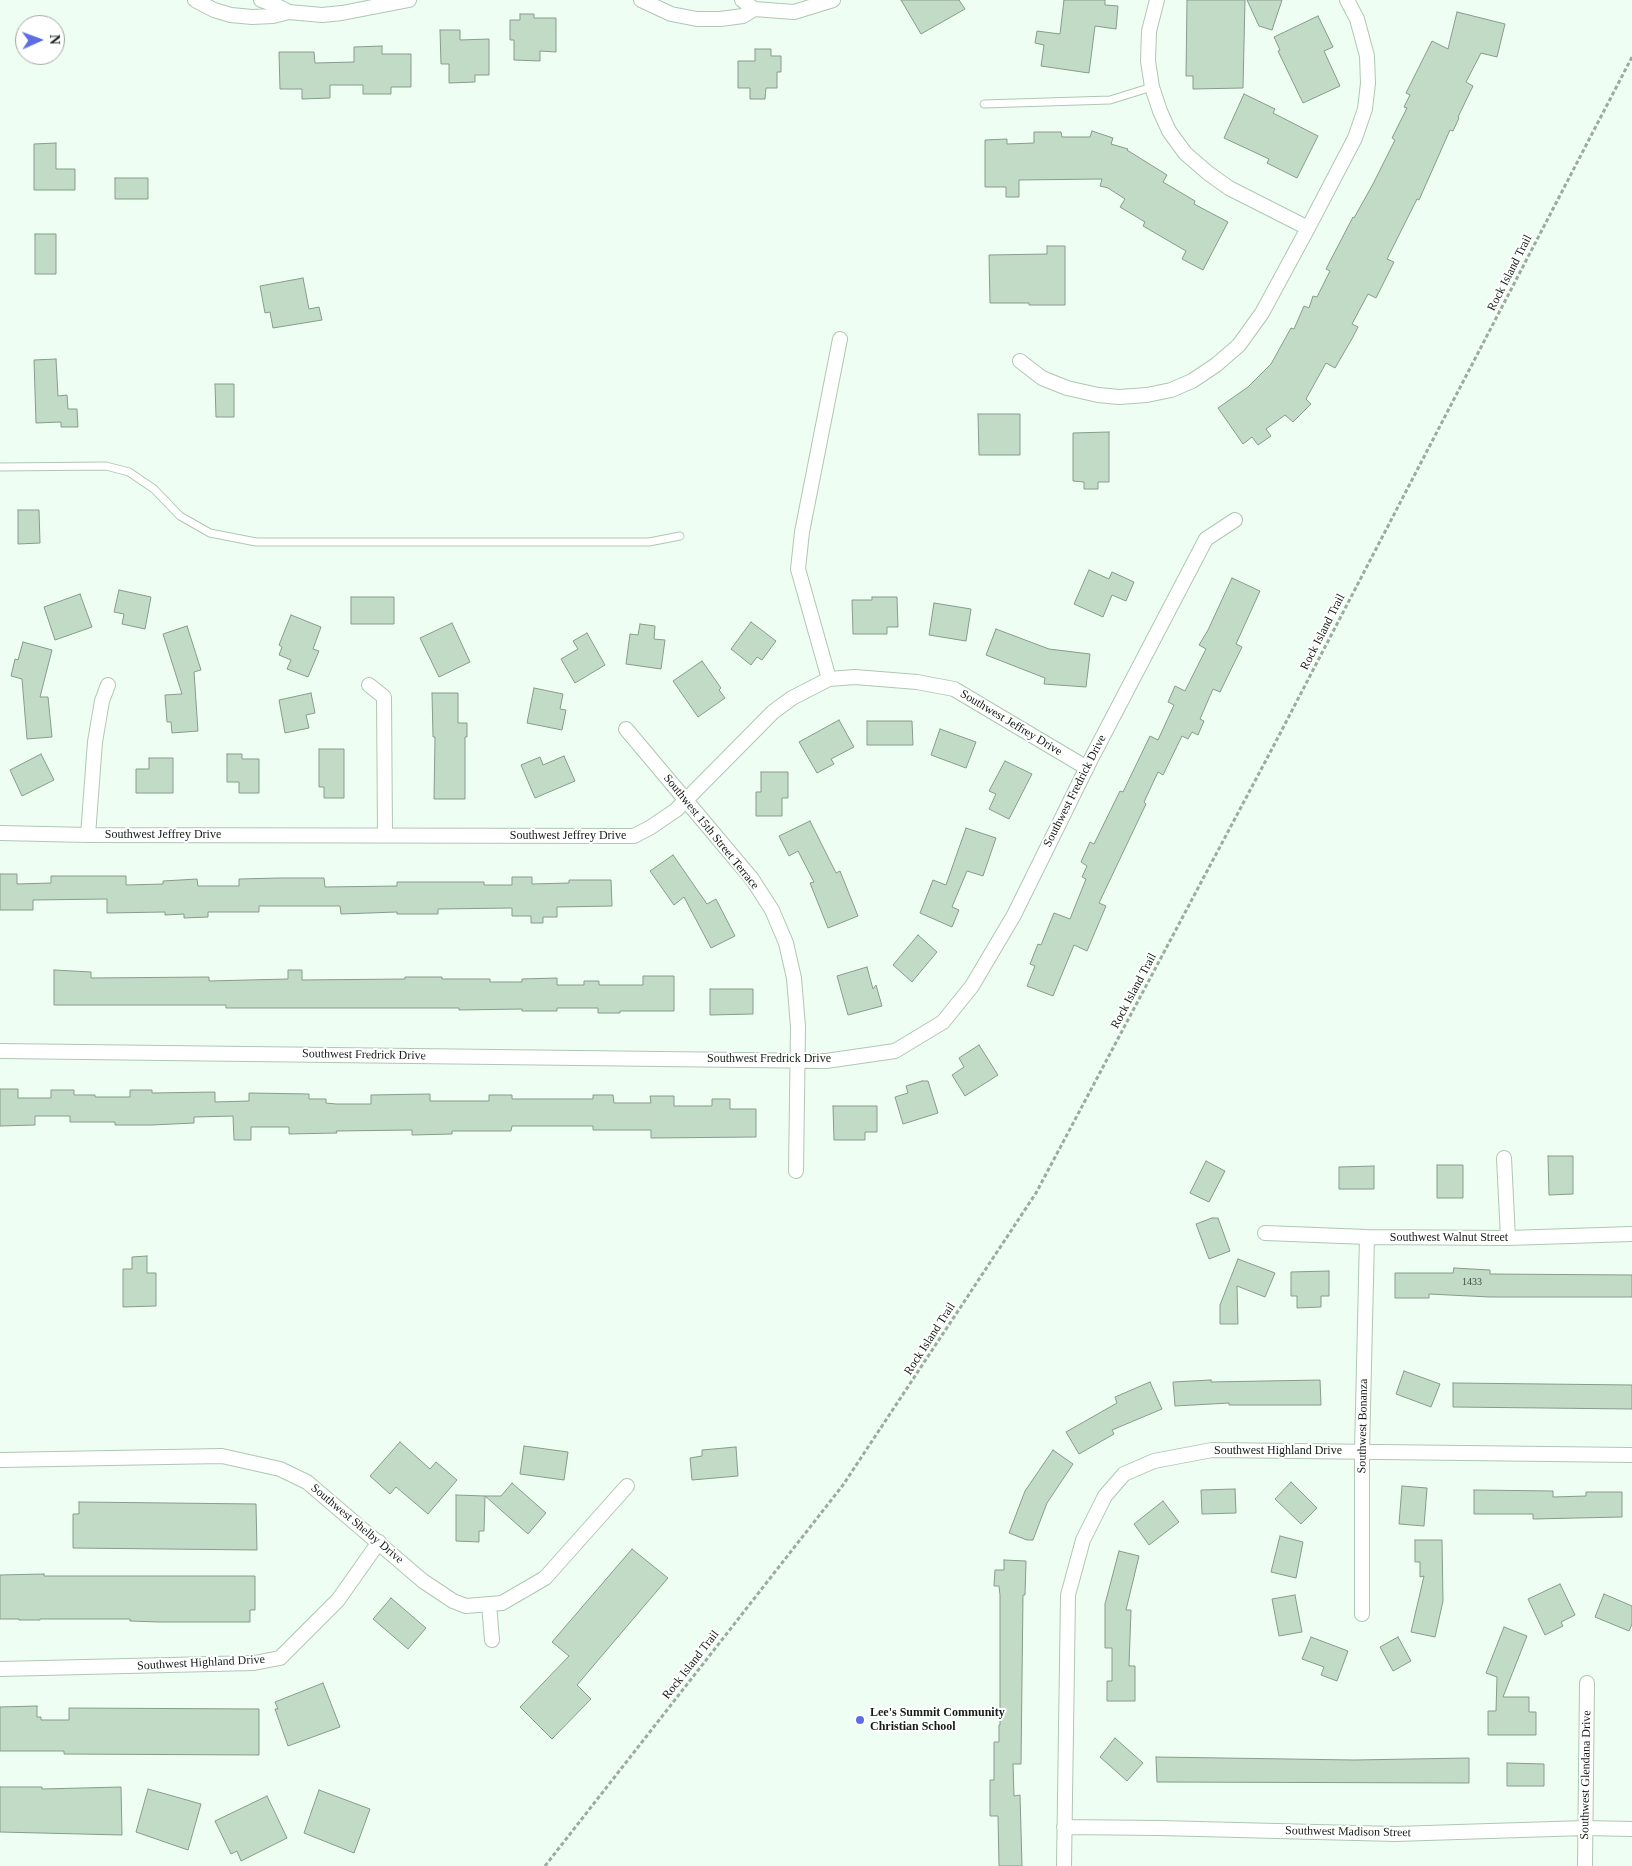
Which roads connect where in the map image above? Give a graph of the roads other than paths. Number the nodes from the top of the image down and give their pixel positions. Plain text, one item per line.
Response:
1 (198, 0) edge
2 (261, 0) edge
3 (409, 0) edge
4 (641, 0) edge
5 (742, 0) edge
6 (833, 0) edge
7 (1157, 0) edge
8 (1347, 0) edge
9 (754, 9) junction
10 (289, 12) junction
11 (1152, 86) junction
12 (984, 104) dead end
13 (1308, 228) junction
14 (840, 339) dead end
15 (1020, 362) dead end
16 (0, 467) edge
17 (1235, 520) dead end
18 (680, 536) dead end
19 (829, 679) junction
20 (108, 685) dead end
21 (369, 686) dead end
22 (626, 729) dead end
23 (1087, 768) junction
24 (687, 800) junction
25 (0, 833) edge
26 (88, 835) junction
27 (385, 835) junction
28 (0, 1051) edge
29 (797, 1060) junction
30 (1504, 1158) dead end
31 (796, 1171) dead end
32 (1265, 1233) dead end
33 (1632, 1234) edge
34 (1368, 1237) junction
35 (1508, 1238) junction
36 (1362, 1452) junction
37 (1632, 1455) edge
38 (0, 1460) edge
39 (627, 1486) dead end
40 (379, 1542) junction
41 (489, 1604) junction
42 (1362, 1614) dead end
43 (492, 1640) dead end
44 (0, 1669) edge
45 (1587, 1683) dead end
46 (1064, 1828) junction
47 (1585, 1828) junction
48 (1632, 1829) edge
49 (1064, 1866) edge
50 (1585, 1866) edge

1 - 10 street
2 - 10 street
3 - 10 street
4 - 9 street
5 - 9 street
6 - 9 street
7 - 11 street
8 - 13 street
11 - 12 lane
11 - 13 street
13 - 15 street
14 - 19 street
16 - 18 lane
17 - 23 street, Southwest Fredrick Drive
19 - 23 street, Southwest Jeffrey Drive
19 - 24 street, Southwest Jeffrey Drive
20 - 26 street
21 - 27 street
22 - 24 street, Southwest 15th Street Terrace
23 - 29 street, Southwest Fredrick Drive
24 - 27 street, Southwest Jeffrey Drive
24 - 29 street, Southwest 15th Street Terrace
25 - 26 street, Southwest Jeffrey Drive
26 - 27 street, Southwest Jeffrey Drive
28 - 29 street, Southwest Fredrick Drive
29 - 31 street, Southwest 15th Street Terrace
30 - 35 street
32 - 34 street, Southwest Walnut Street
33 - 35 street, Southwest Walnut Street
34 - 35 street, Southwest Walnut Street
34 - 36 street, Southwest Bonanza
36 - 37 street, Southwest Highland Drive
36 - 42 street, Southwest Bonanza
36 - 46 street, Southwest Highland Drive
38 - 40 street, Southwest Shelby Drive
39 - 41 street, Southwest Shelby Drive
40 - 41 street, Southwest Shelby Drive
40 - 44 street, Southwest Highland Drive
41 - 43 street
45 - 47 street, Southwest Glendana Drive
46 - 47 street, Southwest Madison Street
46 - 49 street, Southwest Highland Drive
47 - 48 street, Southwest Madison Street
47 - 50 street, Southwest Glendana Drive

